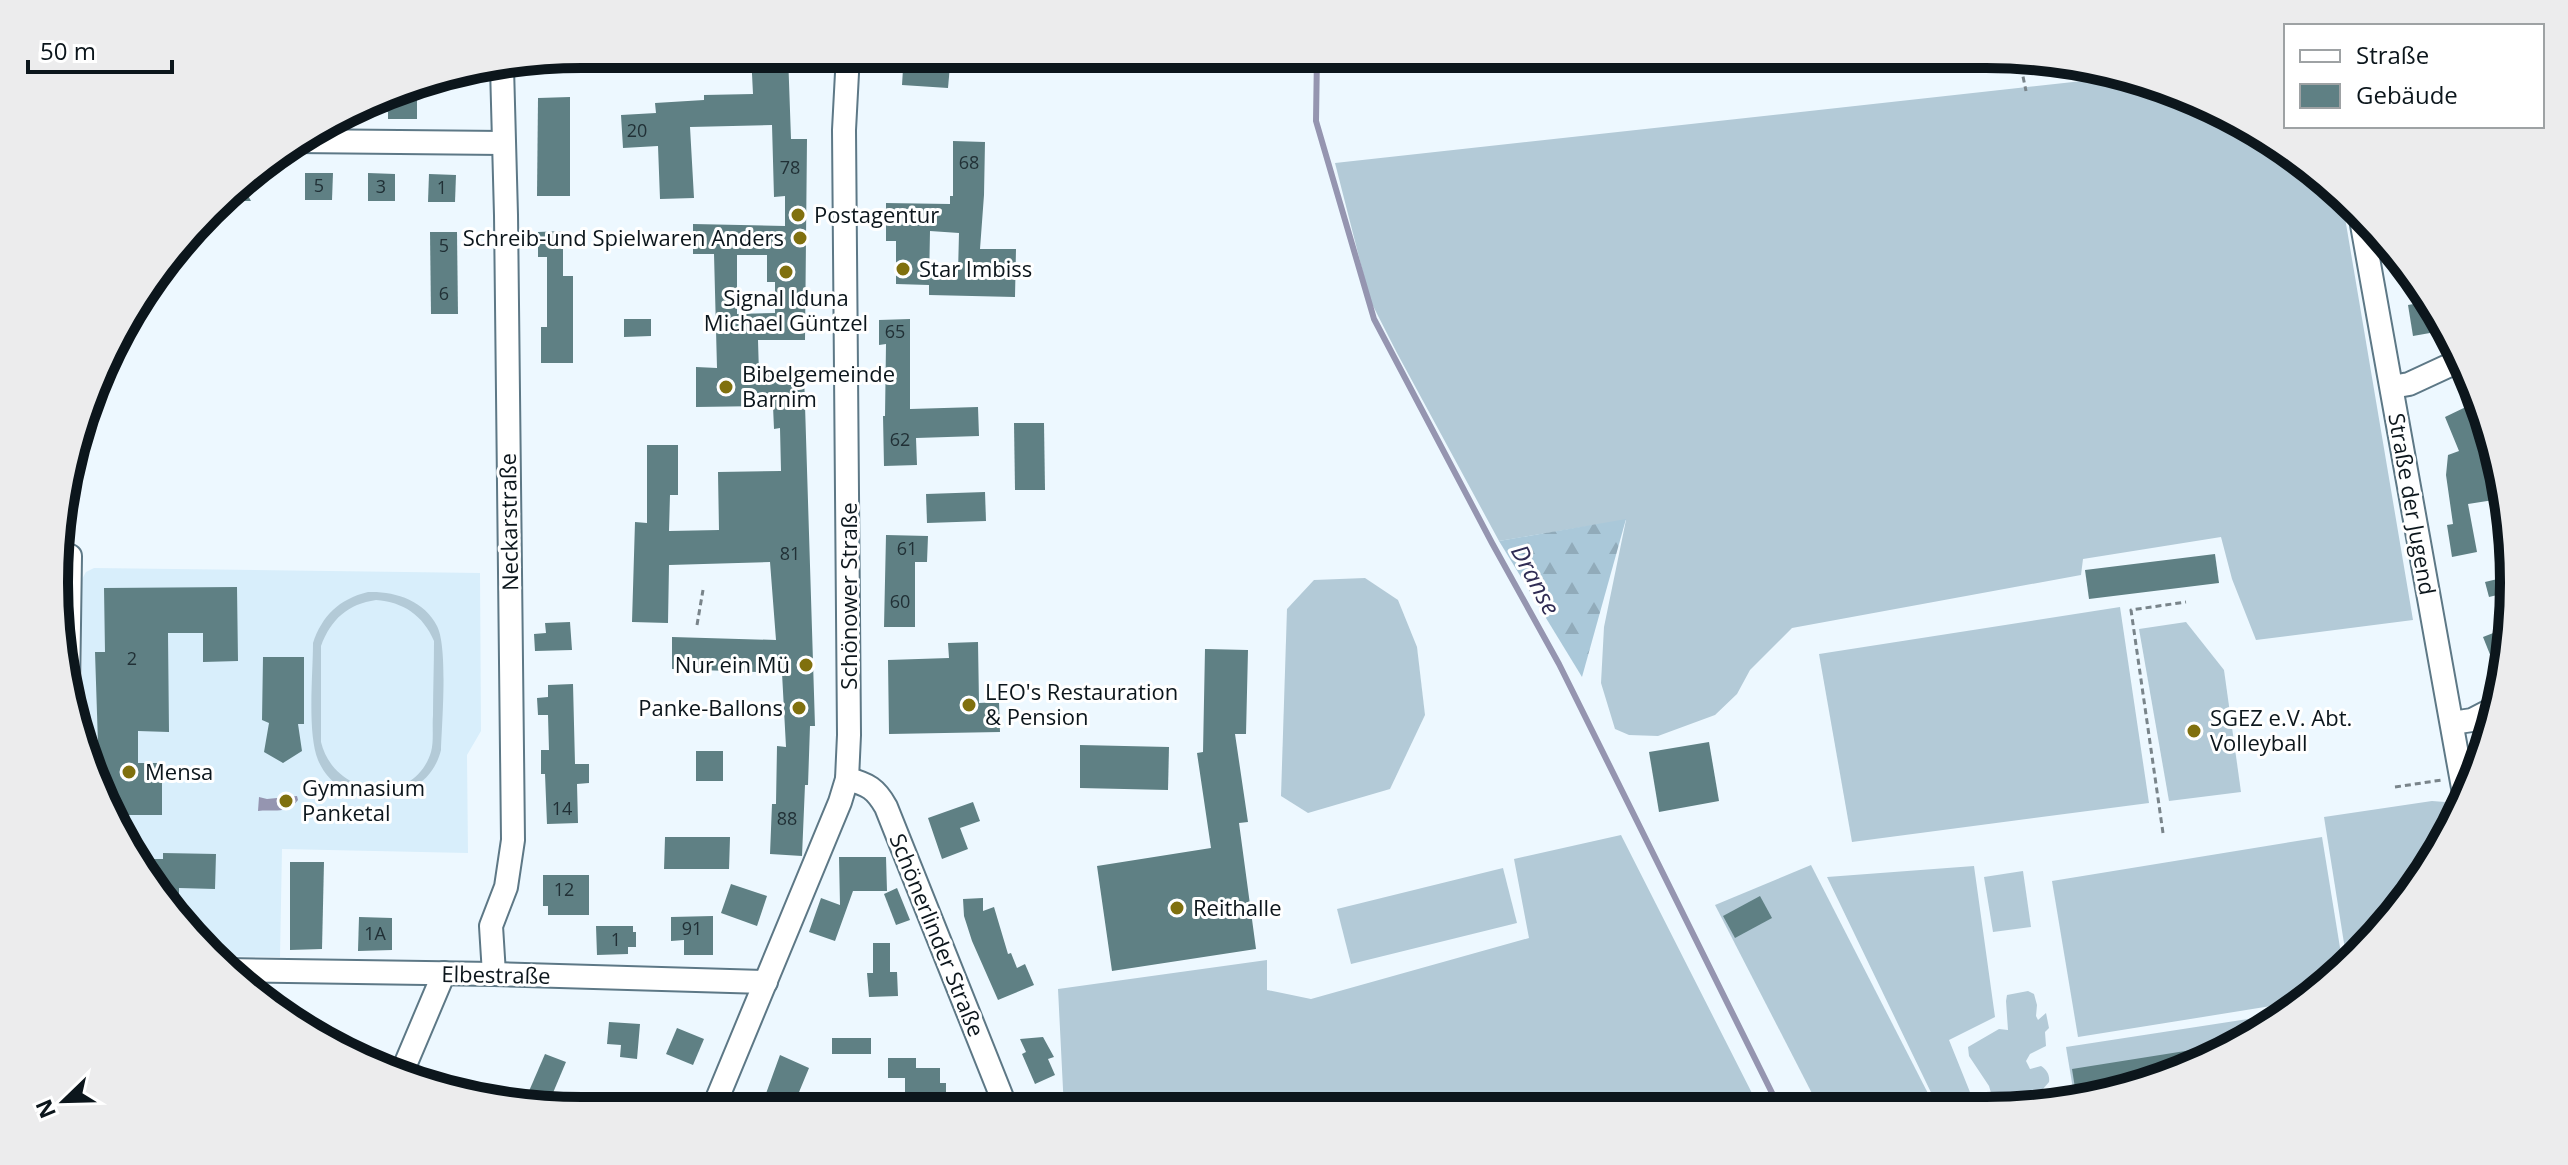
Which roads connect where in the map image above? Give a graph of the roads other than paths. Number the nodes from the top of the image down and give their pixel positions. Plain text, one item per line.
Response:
1 (847, 68) edge
2 (502, 74) edge
3 (318, 141) edge
4 (503, 143) junction
5 (2364, 235) edge
6 (2451, 364) edge
7 (2392, 387) junction
8 (2482, 715) edge
9 (2452, 723) junction
10 (2462, 777) edge
11 (847, 779) junction
12 (244, 970) edge
13 (444, 973) junction
14 (494, 974) junction
15 (766, 982) junction
16 (405, 1065) edge
17 (718, 1097) edge
18 (1002, 1097) edge

1 - 11 street, Schönower Straße
2 - 4 street, Neckarstraße
3 - 4 street
4 - 14 street, Neckarstraße
5 - 7 street, Straße der Jugend
6 - 7 street
7 - 9 street, Straße der Jugend
8 - 9 street
9 - 10 street, Straße der Jugend
11 - 15 street, Schönower Straße
11 - 18 street, Schönerlinder Straße
12 - 13 street, Elbestraße
13 - 14 street, Elbestraße
13 - 16 street
14 - 15 street, Elbestraße
15 - 17 street, Schönower Straße

